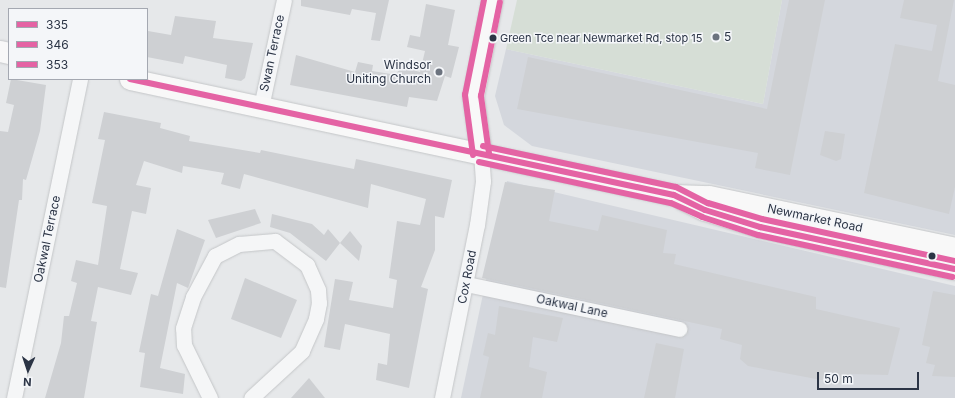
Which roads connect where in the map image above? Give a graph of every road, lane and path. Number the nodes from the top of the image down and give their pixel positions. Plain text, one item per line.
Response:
1 (284, 0) edge
2 (492, 0) edge
3 (80, 80) edge
4 (135, 80) edge
5 (261, 107) junction
6 (481, 154) junction
7 (674, 195) junction
8 (955, 248) edge
9 (955, 269) edge
10 (466, 284) junction
11 (679, 329) dead end
12 (14, 398) edge
13 (210, 398) edge
14 (251, 398) edge
15 (442, 398) edge

1 - 5 street, Swan Terrace
2 - 6 main road
3 - 12 street, Oakwal Terrace
4 - 5 main road, Newmarket Road
5 - 6 main road, Newmarket Road
6 - 7 main road, Newmarket Road
6 - 10 street, Cox Road
7 - 8 main road, Newmarket Road
7 - 9 main road, Newmarket Road
10 - 11 street, Oakwal Lane
10 - 15 street, Cox Road
13 - 14 street

